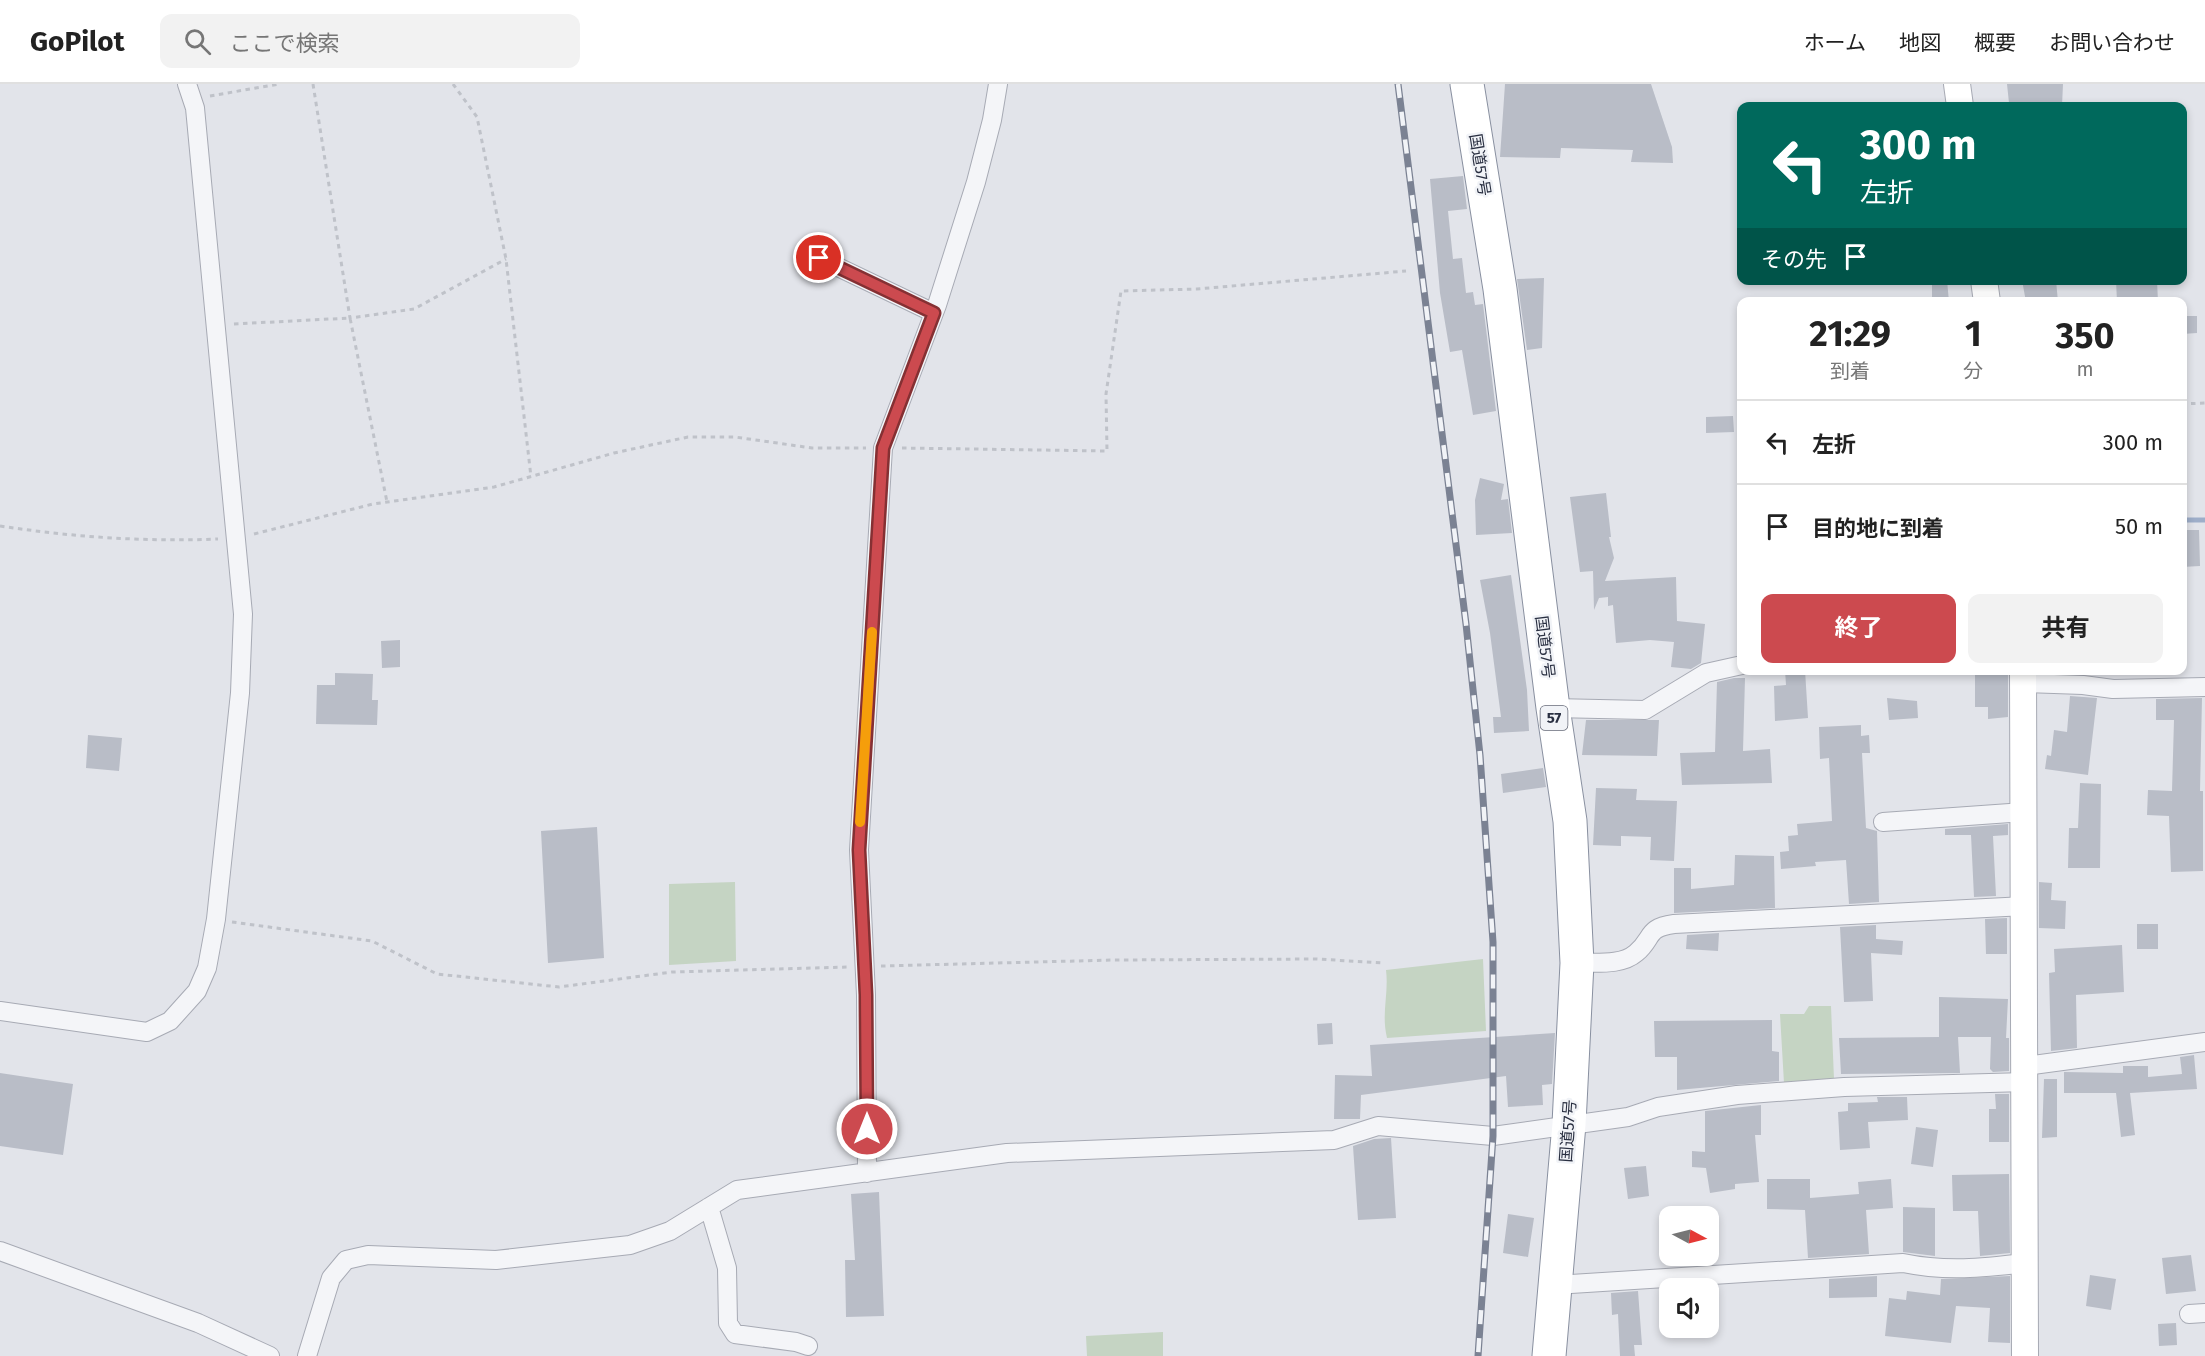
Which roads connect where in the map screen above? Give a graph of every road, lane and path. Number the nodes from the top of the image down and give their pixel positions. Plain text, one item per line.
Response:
1 (279, 84) edge
2 (313, 84) edge
3 (453, 84) edge
4 (998, 84) edge
5 (1467, 84) edge
6 (1957, 84) edge
7 (190, 91) edge
8 (1959, 102) edge
9 (819, 258) dead end
10 (506, 259) junction
11 (1406, 271) dead end
12 (934, 313) junction
13 (350, 318) junction
14 (217, 325) junction
15 (2205, 403) edge
16 (2187, 404) edge
17 (883, 448) junction
18 (531, 477) junction
19 (387, 502) junction
20 (0, 526) edge
21 (234, 539) junction
22 (1737, 666) edge
23 (2023, 677) edge
24 (2205, 687) edge
25 (1553, 708) junction
26 (2024, 812) junction
27 (1883, 822) dead end
28 (2025, 906) junction
29 (216, 919) junction
30 (1383, 963) dead end
31 (1577, 963) junction
32 (865, 967) junction
33 (0, 1011) edge
34 (2205, 1042) edge
35 (2026, 1074) junction
36 (1569, 1124) junction
37 (867, 1173) junction
38 (709, 1207) junction
39 (0, 1251) edge
40 (2025, 1263) junction
41 (1555, 1285) junction
42 (808, 1346) dead end
43 (270, 1356) edge
44 (308, 1356) edge
45 (1549, 1356) edge
46 (2025, 1356) edge

1 - 7 path
2 - 13 path
3 - 10 path
4 - 12 street
5 - 25 highway, 国道57号 / 57
6 - 8 street
7 - 14 street
9 - 12 street
10 - 13 path
10 - 18 path
11 - 17 path
12 - 17 street
13 - 14 path
13 - 19 path
14 - 21 street
15 - 16 path
17 - 18 path
17 - 32 street
18 - 19 path
19 - 21 path
20 - 21 path
21 - 29 street
22 - 25 street
23 - 24 street
23 - 26 street
25 - 31 highway, 国道57号 / 57
26 - 27 street
26 - 28 street
28 - 31 street
28 - 35 street
29 - 32 path
29 - 33 street
30 - 32 path
31 - 36 highway, 国道57号 / 57
32 - 37 street
34 - 35 street
35 - 36 street
35 - 40 street
36 - 37 street
36 - 41 highway, 国道57号 / 57
37 - 38 street
38 - 42 street
38 - 44 street
39 - 43 street
40 - 41 street
40 - 46 street
41 - 45 highway, 国道57号 / 57

